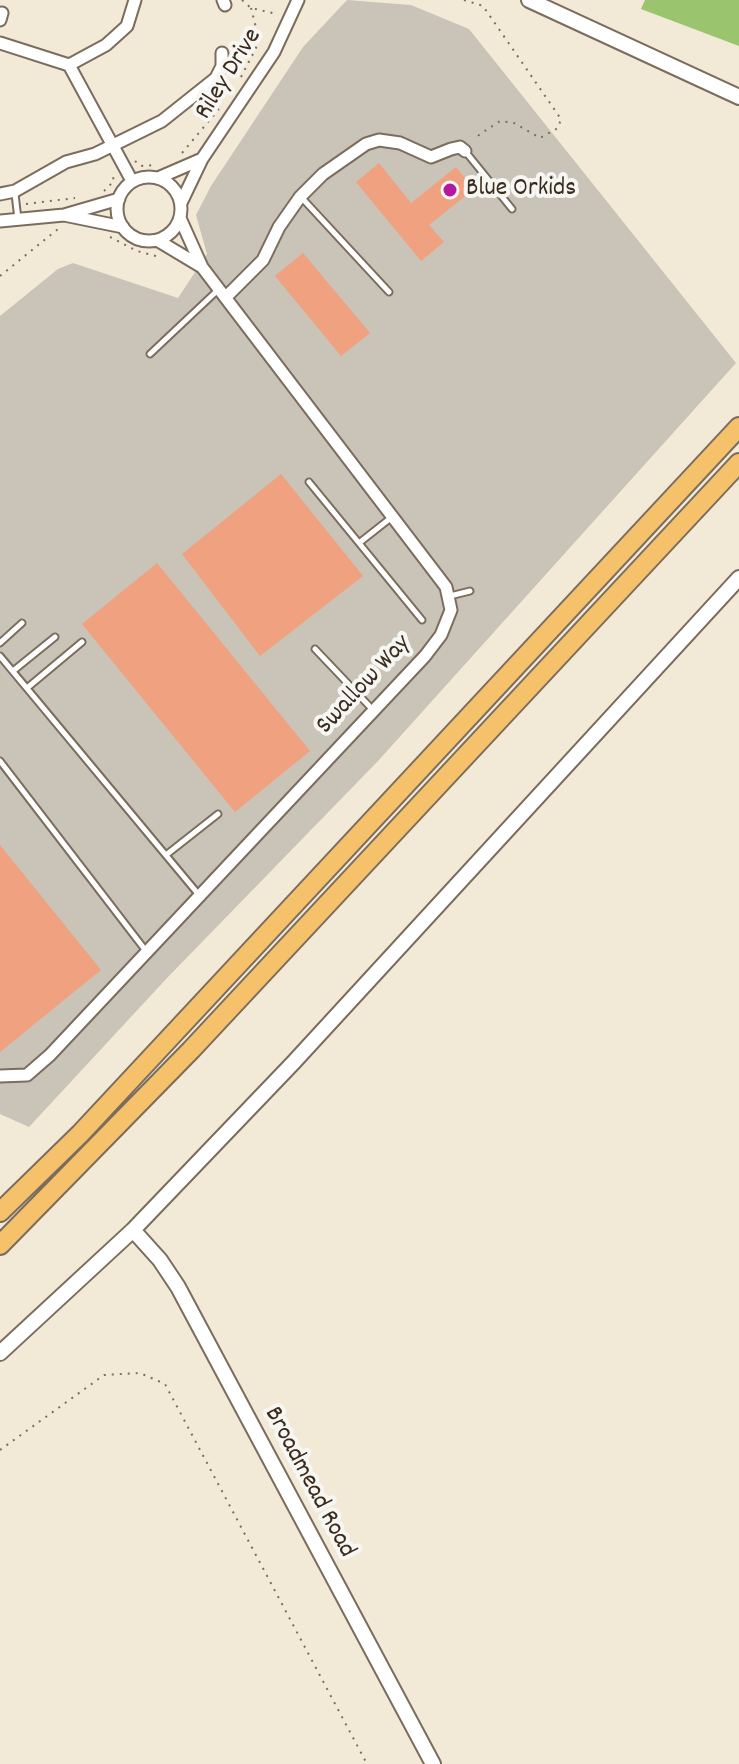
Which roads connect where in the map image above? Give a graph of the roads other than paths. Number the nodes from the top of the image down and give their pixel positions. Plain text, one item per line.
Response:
1 (135, 0) edge
2 (529, 0) edge
3 (293, 4) edge
4 (0, 43) edge
5 (222, 53) dead end
6 (69, 65) junction
7 (739, 97) edge
8 (110, 146) junction
9 (462, 149) joint
10 (202, 159) junction
11 (158, 178) junction
12 (132, 181) junction
13 (15, 191) junction
14 (0, 194) edge
15 (300, 197) junction
16 (119, 199) junction
17 (181, 203) junction
18 (512, 209) dead end
19 (64, 215) junction
20 (180, 218) junction
21 (18, 220) junction
22 (0, 221) edge
23 (123, 227) junction
24 (157, 240) junction
25 (202, 267) junction
26 (389, 292) dead end
27 (223, 293) junction
28 (150, 354) dead end
29 (739, 427) edge
30 (739, 463) edge
31 (309, 482) dead end
32 (392, 517) junction
33 (359, 543) junction
34 (739, 578) edge
35 (470, 591) dead end
36 (449, 597) junction
37 (422, 620) dead end
38 (22, 623) dead end
39 (55, 637) dead end
40 (82, 642) dead end
41 (0, 643) edge
42 (315, 649) dead end
43 (0, 656) edge
44 (13, 671) junction
45 (27, 688) junction
46 (373, 711) junction
47 (0, 761) edge
48 (218, 814) dead end
49 (166, 855) junction
50 (200, 896) junction
51 (147, 952) junction
52 (0, 1076) edge
53 (0, 1212) edge
54 (133, 1230) junction
55 (0, 1245) edge
56 (0, 1353) edge
57 (433, 1764) edge

1 - 6 street
2 - 7 street
3 - 10 street, Riley Drive
4 - 6 street
5 - 8 street
6 - 8 street
8 - 12 street
8 - 13 street
9 - 15 street
9 - 18 lane
10 - 11 street, Riley Drive
10 - 17 street, Riley Drive
11 - 12 street
11 - 17 street
12 - 16 street
13 - 14 street
13 - 21 lane
15 - 26 lane
15 - 27 street
16 - 19 street
16 - 23 street
17 - 20 street
19 - 21 street
19 - 23 street
20 - 24 street
20 - 25 street
21 - 22 street
23 - 24 street
24 - 25 street
25 - 27 street
27 - 28 lane
27 - 32 street
29 - 53 highway
30 - 55 highway
31 - 33 lane
32 - 33 lane
32 - 36 street
33 - 37 lane
34 - 54 street
35 - 36 lane
36 - 46 street, Swallow Way
38 - 41 lane
39 - 44 lane
40 - 45 lane
42 - 46 lane
43 - 44 lane
44 - 45 lane
45 - 49 lane
46 - 50 street, Swallow Way
47 - 51 lane
48 - 49 lane
49 - 50 lane
50 - 51 street, Swallow Way
51 - 52 street, Swallow Way
54 - 56 street
54 - 57 street, Broadmead Road

